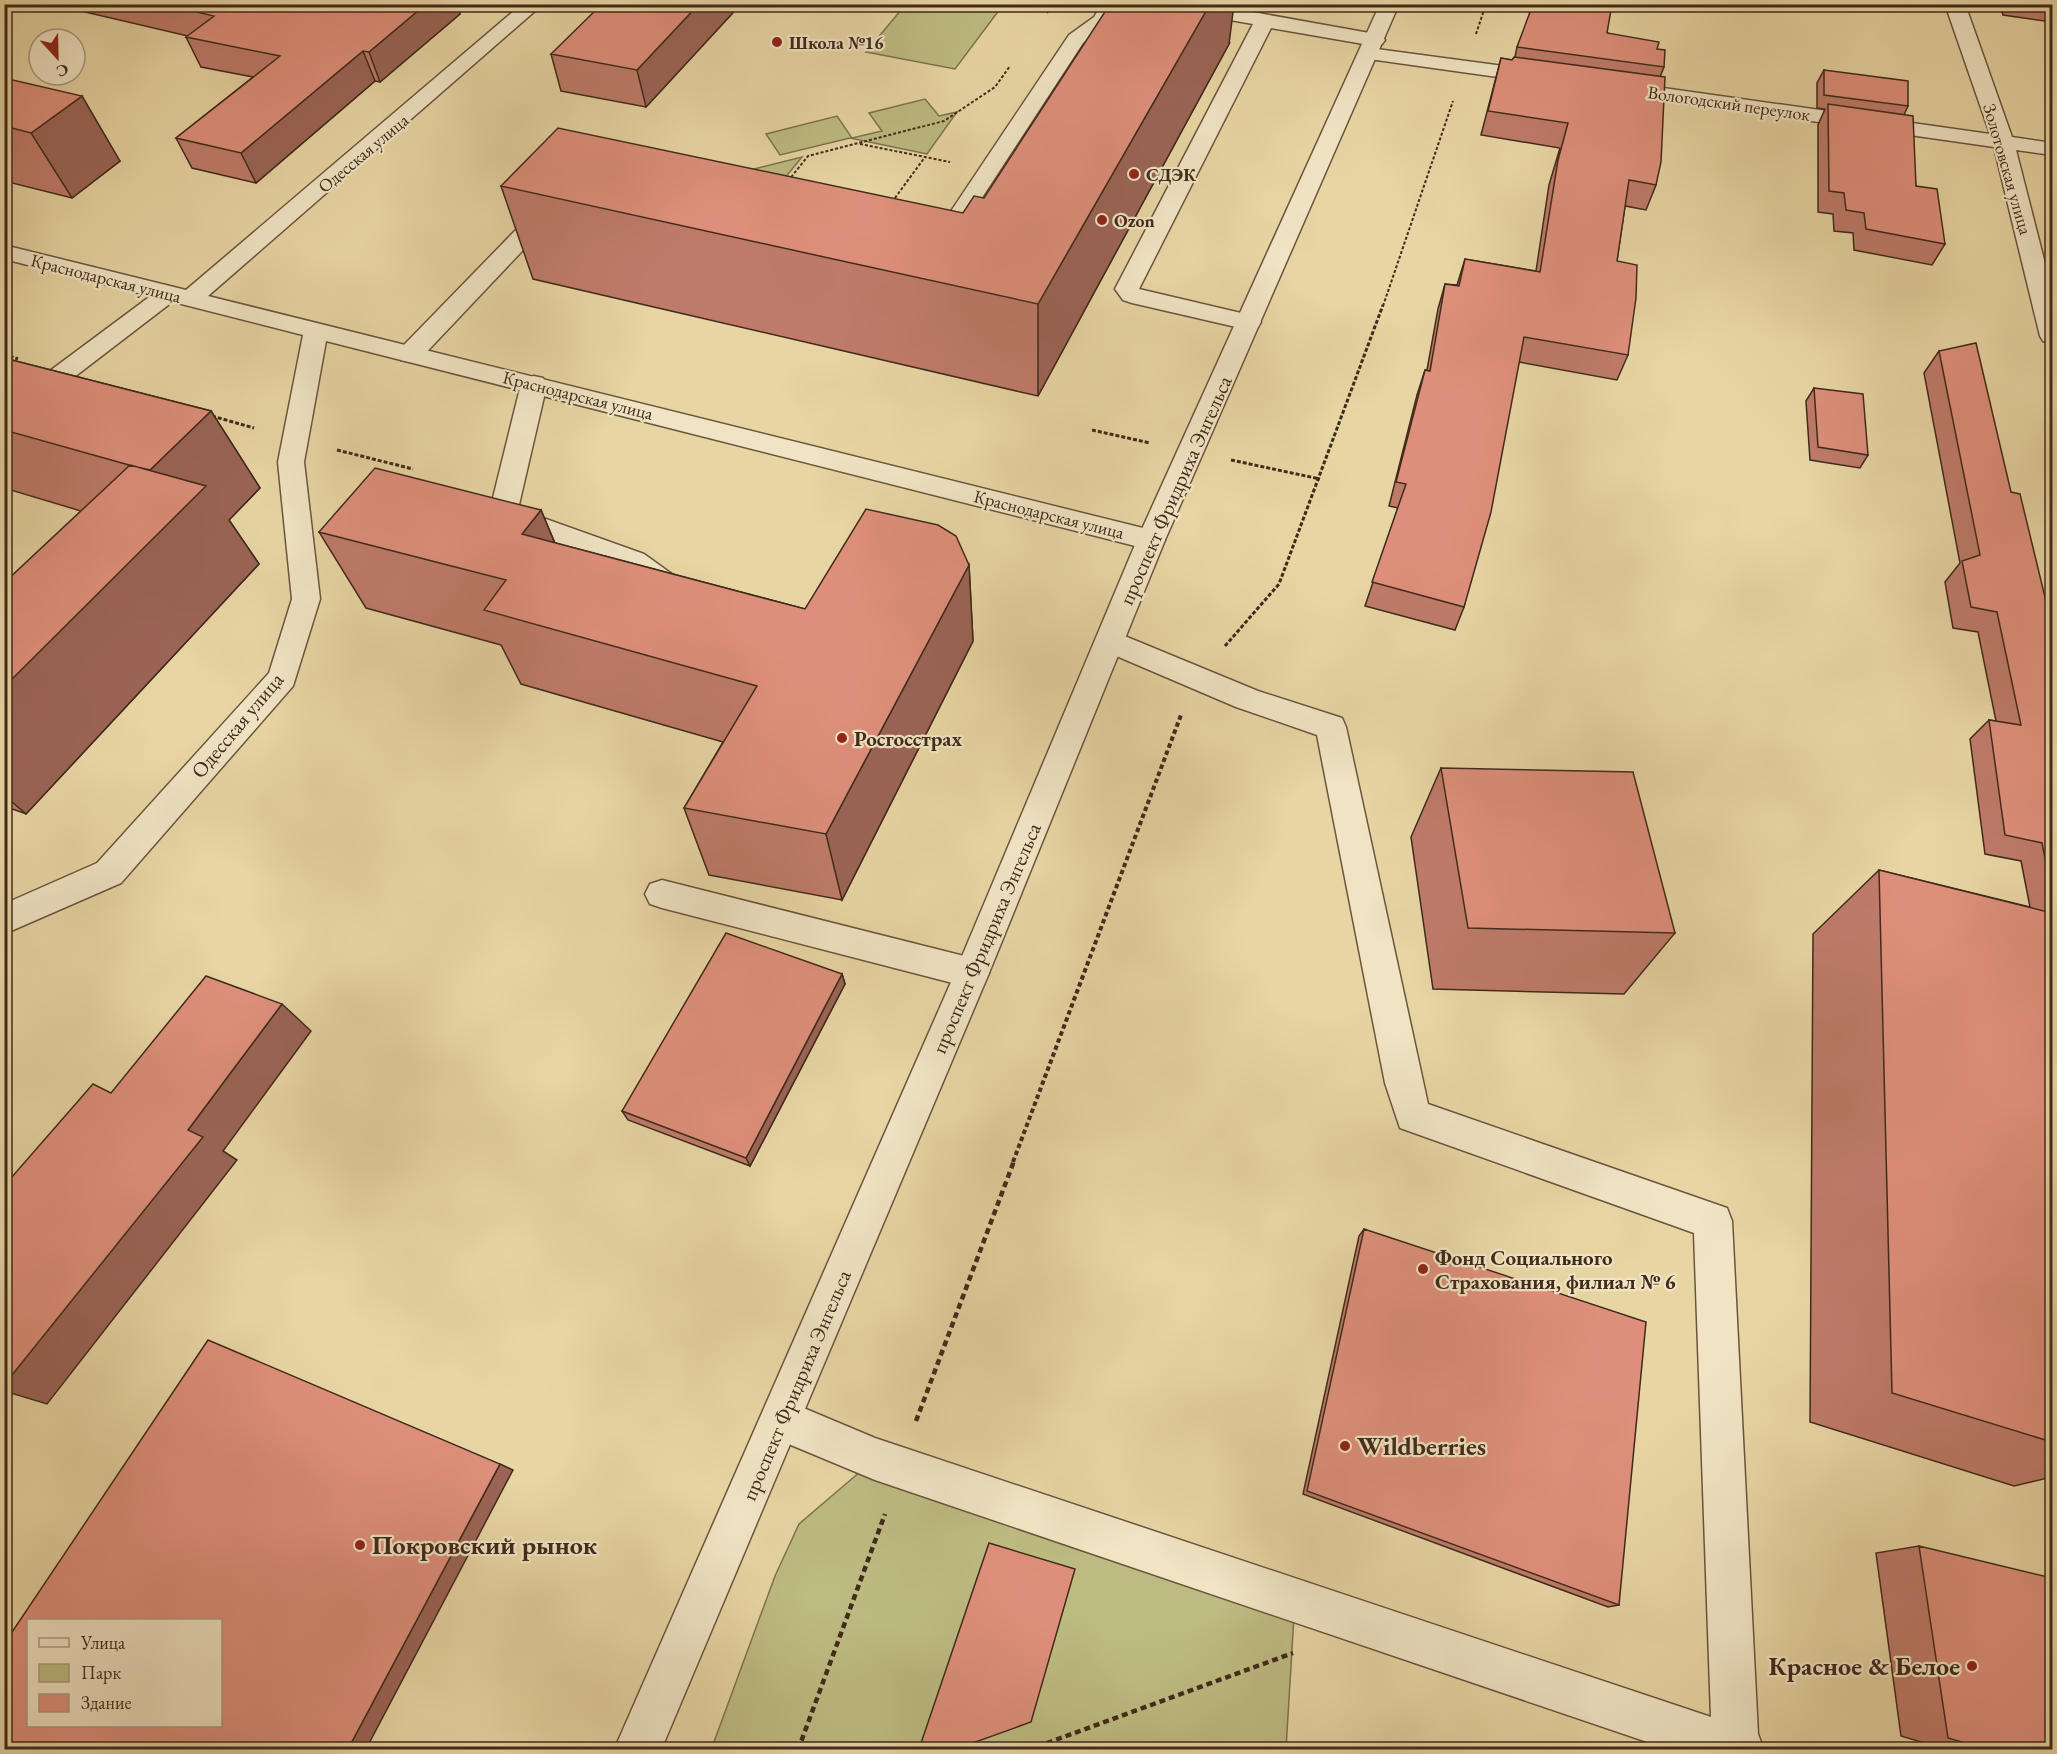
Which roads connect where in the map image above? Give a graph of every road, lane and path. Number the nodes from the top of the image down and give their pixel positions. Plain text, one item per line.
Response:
1 (534, 4) edge
2 (1052, 4) edge
3 (1112, 4) edge
4 (1172, 4) edge
5 (1390, 4) edge
6 (1486, 4) edge
7 (1954, 4) edge
8 (1046, 14) dead end
9 (1265, 21) junction
10 (1372, 47) junction
11 (1014, 59) dead end
12 (1465, 67) junction
13 (1558, 80) edge
14 (1605, 86) edge
15 (2003, 141) junction
16 (856, 143) junction
17 (2052, 149) edge
18 (925, 157) junction
19 (990, 170) junction
20 (788, 181) edge
21 (564, 192) edge
22 (886, 211) edge
23 (4, 252) edge
24 (915, 252) edge
25 (8, 280) dead end
26 (179, 296) junction
27 (1249, 322) junction
28 (316, 330) junction
29 (2052, 336) edge
30 (4, 338) edge
31 (4, 354) edge
32 (410, 354) junction
33 (63, 374) junction
34 (534, 384) junction
35 (206, 415) edge
36 (4, 418) edge
37 (295, 440) junction
38 (413, 469) dead end
39 (1151, 540) junction
40 (707, 600) edge
41 (1110, 641) junction
42 (1201, 680) junction
43 (662, 894) dead end
44 (4, 920) edge
45 (972, 974) junction
46 (782, 1420) junction
47 (901, 1467) junction
48 (1298, 1651) dead end
49 (1738, 1748) edge
50 (637, 1749) edge
51 (798, 1749) edge
52 (1028, 1749) edge

1 - 26 street, Одесская улица
2 - 8 path
3 - 19 street
4 - 9 street
5 - 10 street, проспект Фридриха Энгельса
6 - 12 path
7 - 15 street, Золотовская улица
9 - 10 street
9 - 27 street
10 - 12 street
10 - 27 street, проспект Фридриха Энгельса
11 - 16 path
12 - 13 street
12 - 42 path
14 - 15 street, Вологодский переулок
15 - 17 street, Вологодский переулок
15 - 29 street, Золотовская улица
16 - 18 path
16 - 20 path
18 - 19 path
18 - 22 path
19 - 24 street
21 - 32 street
23 - 26 street, Краснодарская улица
25 - 30 path
26 - 28 street, Краснодарская улица
26 - 33 street, Одесская улица
27 - 39 street, проспект Фридриха Энгельса
28 - 32 street, Краснодарская улица
28 - 37 street, Одесская улица
31 - 33 path
32 - 34 street, Краснодарская улица
33 - 36 street, Одесская улица
34 - 39 street, Краснодарская улица
34 - 40 street
35 - 37 path
37 - 38 path
37 - 44 street, Одесская улица
39 - 41 street, проспект Фридриха Энгельса
41 - 42 street
41 - 45 street, проспект Фридриха Энгельса
42 - 47 path
42 - 49 street
43 - 45 street
45 - 46 street, проспект Фридриха Энгельса
46 - 47 street
46 - 50 street, проспект Фридриха Энгельса
47 - 49 street
47 - 51 path
48 - 52 path

